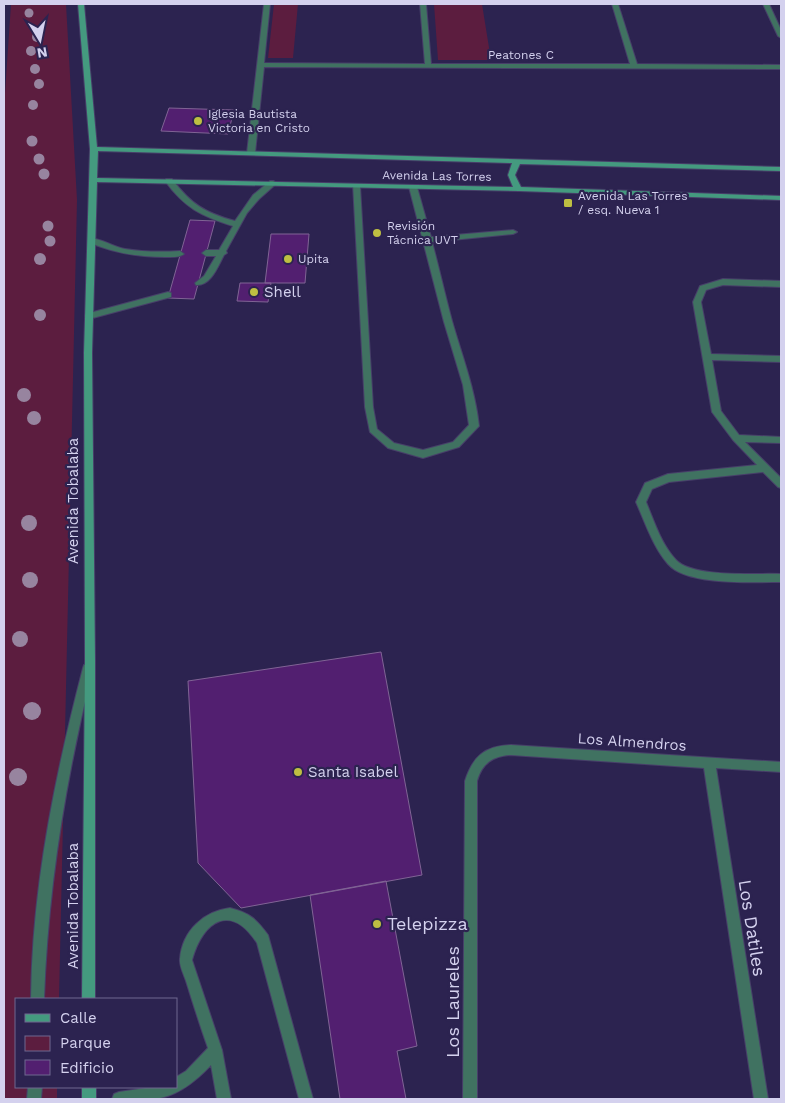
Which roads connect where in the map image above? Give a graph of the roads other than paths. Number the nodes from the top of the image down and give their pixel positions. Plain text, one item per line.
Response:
1 (81, 4) edge
2 (267, 4) edge
3 (423, 4) edge
4 (615, 4) edge
5 (766, 4) edge
6 (781, 36) edge
7 (260, 65) junction
8 (428, 66) junction
9 (634, 67) junction
10 (781, 67) edge
11 (94, 149) junction
12 (251, 154) junction
13 (518, 161) junction
14 (781, 169) edge
15 (92, 180) junction
16 (169, 181) junction
17 (273, 183) junction
18 (356, 186) junction
19 (414, 187) junction
20 (519, 190) junction
21 (781, 198) edge
22 (236, 224) junction
23 (513, 232) dead end
24 (91, 240) junction
25 (429, 240) junction
26 (206, 253) dead end
27 (223, 253) junction
28 (180, 254) dead end
29 (199, 283) dead end
30 (781, 284) edge
31 (168, 295) dead end
32 (88, 316) junction
33 (707, 357) junction
34 (781, 360) edge
35 (736, 438) junction
36 (781, 440) edge
37 (764, 468) junction
38 (781, 484) edge
39 (781, 578) edge
40 (90, 660) junction
41 (482, 758) joint
42 (709, 762) junction
43 (781, 767) edge
44 (37, 998) edge
45 (89, 998) edge
46 (215, 1050) junction
47 (178, 1084) edge
48 (168, 1088) edge
49 (119, 1099) edge
50 (224, 1099) edge
51 (306, 1099) edge
52 (470, 1099) edge
53 (761, 1099) edge

1 - 11 main road, Avenida Tobalaba
2 - 7 street
3 - 8 street
4 - 9 street
5 - 6 street
7 - 8 street, Peatones C
7 - 12 street
8 - 9 street, Peatones C
9 - 10 street, Peatones C
11 - 12 main road, Avenida Las Torres
11 - 15 main road, Avenida Tobalaba
12 - 13 main road, Avenida Las Torres
13 - 14 main road, Avenida Las Torres
13 - 20 main road
15 - 16 main road, Avenida Las Torres
15 - 24 main road, Avenida Tobalaba
16 - 17 main road, Avenida Las Torres
16 - 22 street
17 - 18 main road, Avenida Las Torres
17 - 22 street
18 - 19 main road, Avenida Las Torres
18 - 25 street
19 - 20 main road, Avenida Las Torres
19 - 25 street
20 - 21 main road, Avenida Las Torres
22 - 27 street
23 - 25 street
24 - 28 street
24 - 32 main road, Avenida Tobalaba
26 - 27 street
27 - 29 street
30 - 33 street
31 - 32 street
32 - 40 main road, Avenida Tobalaba
33 - 34 street
33 - 35 street
35 - 36 street
35 - 37 street
37 - 38 street
37 - 39 street
40 - 44 street
40 - 45 main road, Avenida Tobalaba
41 - 42 street, Los Almendros
41 - 52 street, Los Laureles
42 - 43 street, Los Almendros
42 - 53 street, Los Datiles
46 - 47 street
46 - 50 street
46 - 51 street
48 - 49 street

